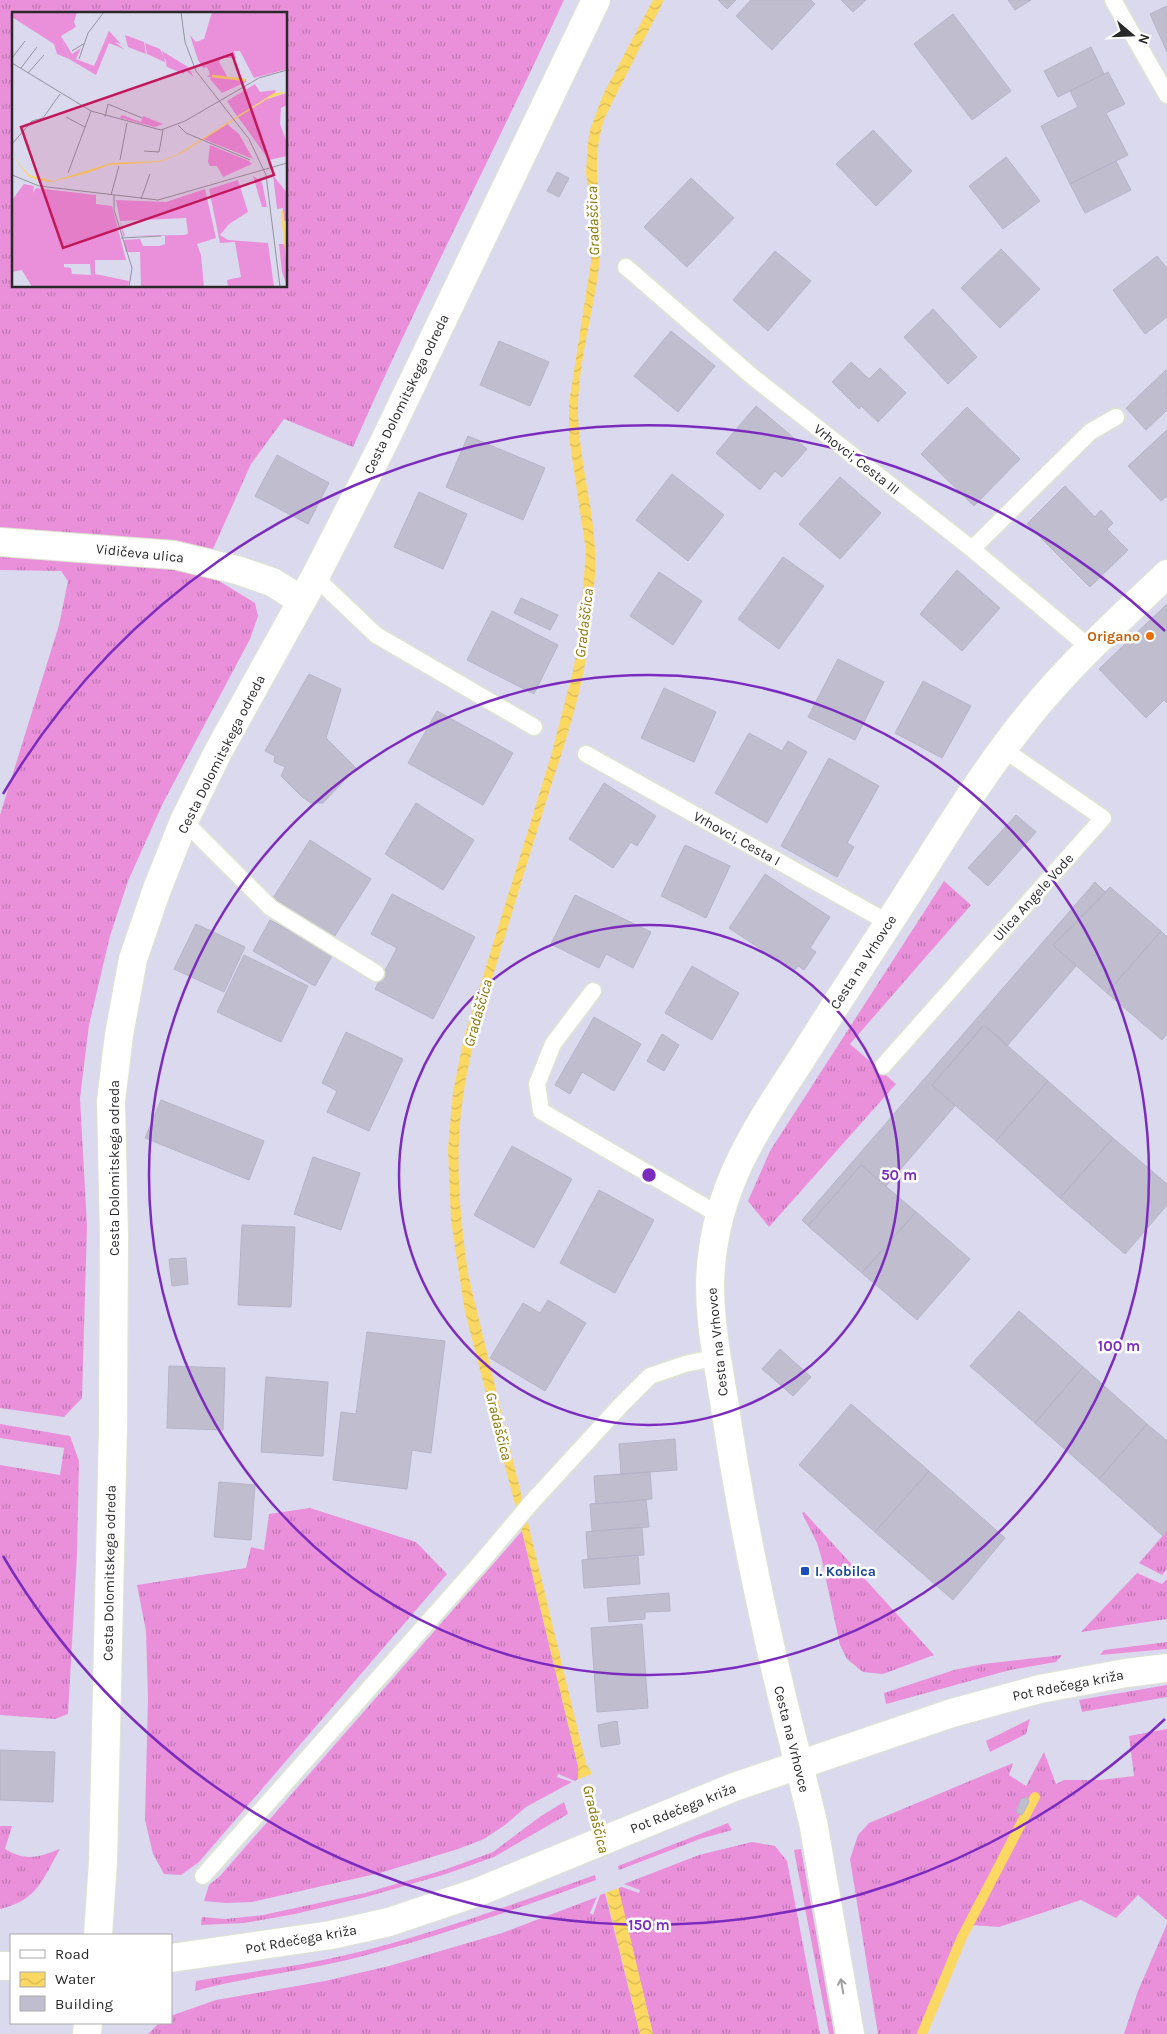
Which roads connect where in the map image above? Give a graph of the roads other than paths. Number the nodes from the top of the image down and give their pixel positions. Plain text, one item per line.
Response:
1 (596, 0) edge
2 (1113, 0) edge
3 (1167, 95) edge
4 (626, 267) dead end
5 (1116, 417) dead end
6 (0, 542) edge
7 (972, 549) junction
8 (1167, 574) edge
9 (315, 577) junction
10 (301, 600) junction
11 (1090, 648) junction
12 (534, 727) dead end
13 (1003, 749) junction
14 (586, 754) dead end
15 (184, 821) junction
16 (889, 923) junction
17 (376, 973) dead end
18 (593, 991) dead end
19 (882, 1066) dead end
20 (720, 1215) junction
21 (718, 1358) junction
22 (1167, 1668) edge
23 (799, 1765) junction
24 (203, 1876) dead end
25 (98, 1934) edge
26 (172, 1958) edge
27 (850, 2034) edge

1 - 9 street, Cesta Dolomitskega odreda
2 - 3 lane
4 - 7 lane, Vrhovci, Cesta III
5 - 7 lane
6 - 10 street, Vidičeva ulica
7 - 11 lane, Vrhovci, Cesta III
8 - 11 street, Cesta na Vrhovce
9 - 10 street, Cesta Dolomitskega odreda
9 - 12 lane
10 - 15 street, Cesta Dolomitskega odreda
11 - 13 street, Cesta na Vrhovce
13 - 16 street, Cesta na Vrhovce
13 - 19 lane, Ulica Angele Vode
14 - 16 lane, Vrhovci, Cesta I
15 - 17 lane
15 - 25 street, Cesta Dolomitskega odreda
16 - 20 street, Cesta na Vrhovce
18 - 20 lane
20 - 21 street, Cesta na Vrhovce
21 - 23 street, Cesta na Vrhovce
21 - 24 lane
22 - 23 street, Pot Rdečega križa
23 - 26 street, Pot Rdečega križa
27 -> 23 street, Cesta na Vrhovce

